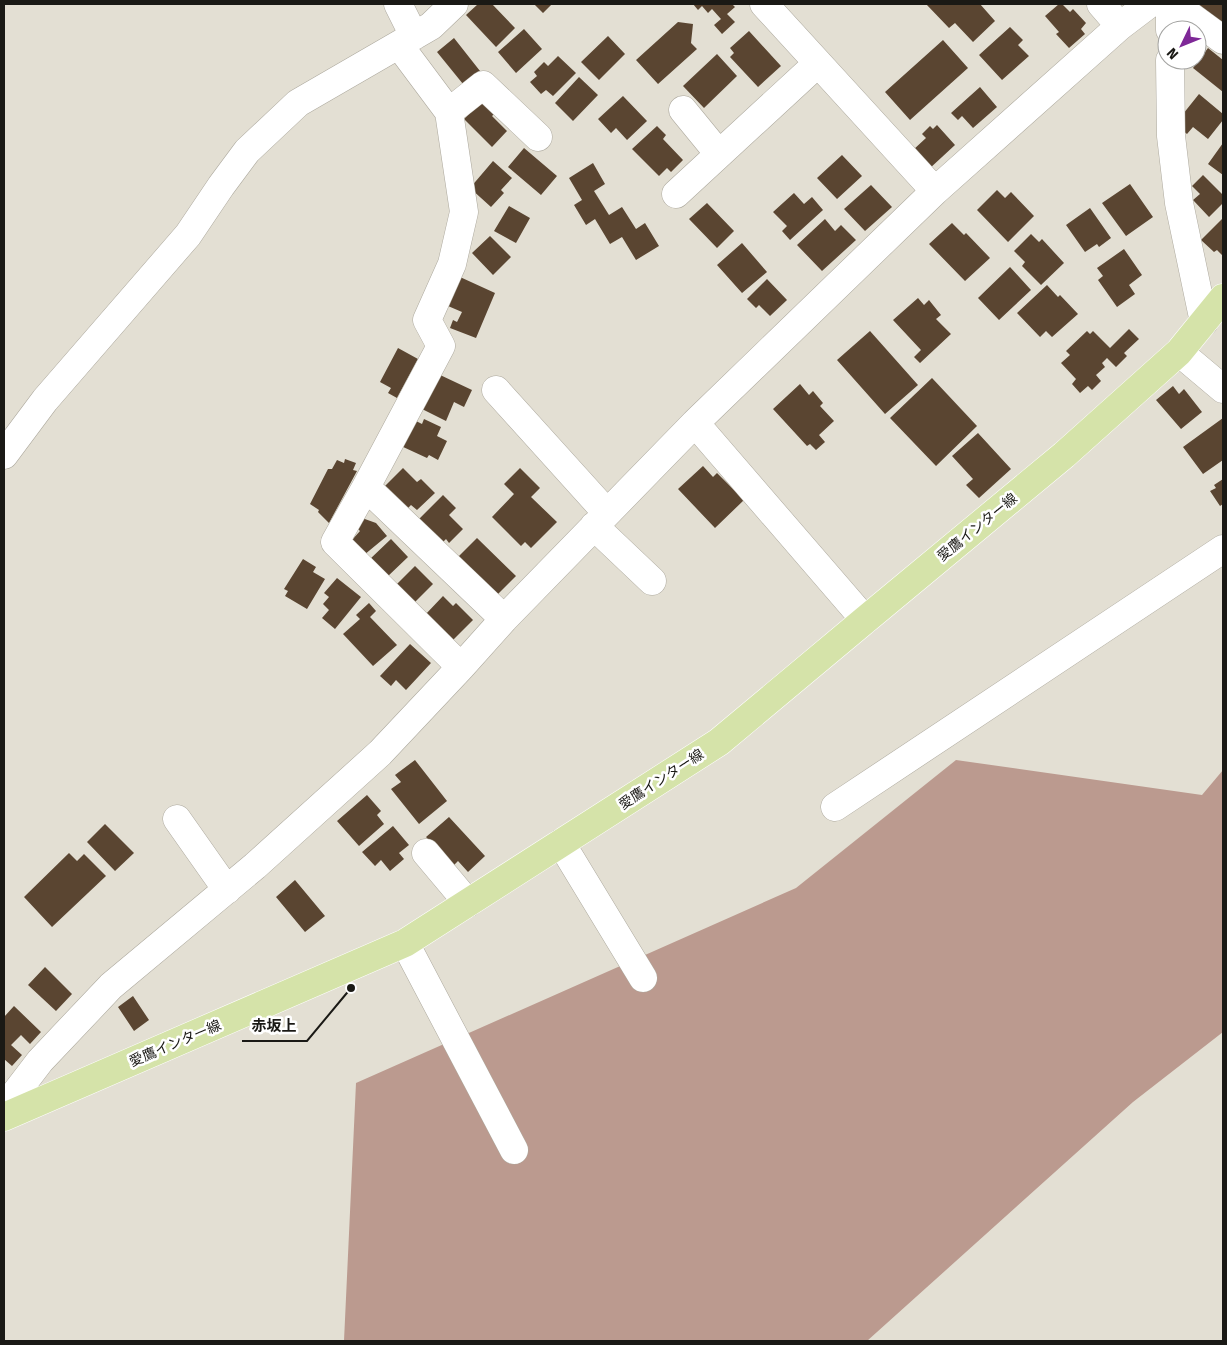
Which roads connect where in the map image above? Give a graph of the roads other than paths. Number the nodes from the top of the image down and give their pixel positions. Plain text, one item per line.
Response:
1 (398, 4) edge
2 (454, 4) edge
3 (764, 4) edge
4 (1101, 4) edge
5 (1149, 4) edge
6 (1172, 4) edge
7 (1171, 20) edge
8 (1120, 26) junction
9 (407, 40) junction
10 (1223, 40) edge
11 (818, 63) junction
12 (1170, 70) edge
13 (683, 110) dead end
14 (449, 112) junction
15 (538, 137) dead end
16 (719, 154) junction
17 (935, 191) junction
18 (676, 194) dead end
19 (1223, 298) edge
20 (1204, 322) junction
21 (1179, 352) junction
22 (1223, 389) edge
23 (496, 390) dead end
24 (695, 423) junction
25 (4, 455) edge
26 (366, 487) junction
27 (600, 519) junction
28 (1223, 549) edge
29 (652, 581) dead end
30 (504, 619) junction
31 (864, 620) junction
32 (461, 668) junction
33 (835, 807) dead end
34 (177, 819) dead end
35 (561, 843) junction
36 (426, 853) dead end
37 (227, 890) junction
38 (468, 903) junction
39 (405, 944) junction
40 (643, 978) dead end
41 (4, 1108) edge
42 (4, 1117) edge
43 (514, 1150) dead end

1 - 9 street
2 - 9 street
3 - 11 street
4 - 8 street
5 - 8 street
6 - 7 street
6 - 10 street
8 - 17 street
9 - 14 street
9 - 25 street
11 - 16 street
11 - 17 street
12 - 20 street
13 - 16 street
14 - 15 street
14 - 26 street
16 - 18 street
17 - 24 street
19 - 20 main road, 愛鷹インター線
20 - 21 main road, 愛鷹インター線
21 - 22 street
21 - 31 main road, 愛鷹インター線
23 - 27 street
24 - 27 street
24 - 31 street
26 - 30 street
26 - 32 street
27 - 29 street
27 - 30 street
28 - 33 street
30 - 32 street
31 - 35 main road, 愛鷹インター線
32 - 37 street
34 - 37 street
35 - 38 main road, 愛鷹インター線
35 - 40 street
36 - 38 street
37 - 41 street
38 - 39 main road, 愛鷹インター線
39 - 42 main road, 愛鷹インター線
39 - 43 street

